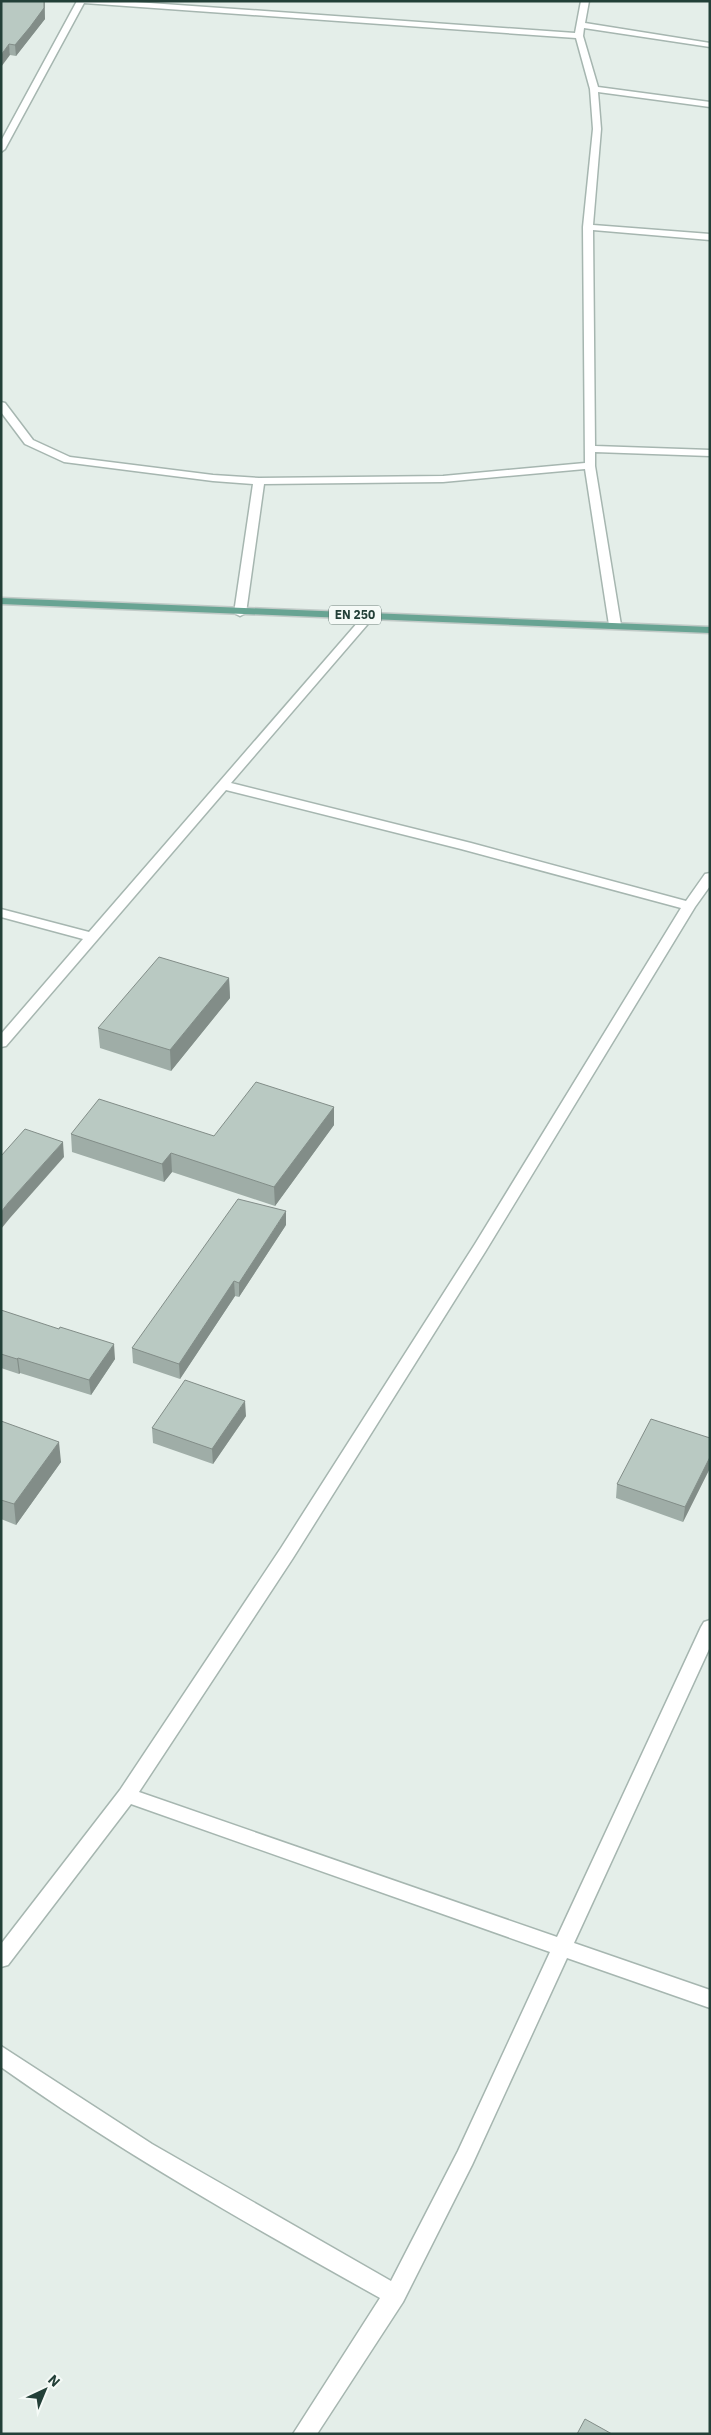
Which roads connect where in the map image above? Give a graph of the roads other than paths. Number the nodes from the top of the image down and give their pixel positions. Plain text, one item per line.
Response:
1 (82, 1) edge
2 (85, 1) edge
3 (585, 1) edge
4 (582, 26) junction
5 (579, 36) junction
6 (710, 44) edge
7 (594, 89) junction
8 (710, 105) edge
9 (1, 148) edge
10 (588, 227) junction
11 (710, 237) edge
12 (1, 405) edge
13 (591, 449) junction
14 (710, 453) edge
15 (590, 466) junction
16 (259, 481) junction
17 (1, 601) edge
18 (240, 612) junction
19 (369, 616) junction
20 (615, 625) junction
21 (710, 630) edge
22 (223, 785) junction
23 (710, 877) edge
24 (689, 906) junction
25 (1, 913) edge
26 (92, 937) junction
27 (1, 1043) edge
28 (710, 1627) edge
29 (127, 1796) junction
30 (560, 1948) junction
31 (1, 1959) edge
32 (710, 1998) edge
33 (1, 2055) edge
34 (395, 2295) junction
35 (304, 2434) edge

1 - 9 street
2 - 5 street
3 - 4 street
4 - 5 street
4 - 6 street
5 - 7 street
7 - 8 street
7 - 10 street
10 - 11 street
10 - 13 street
12 - 16 street
13 - 14 street
13 - 15 street
15 - 16 street
15 - 20 street
16 - 18 street
17 - 18 main road, EN 250
18 - 19 main road, EN 250
19 - 20 main road, EN 250
19 - 22 street
20 - 21 main road, EN 250
22 - 24 street
22 - 26 street
23 - 24 street
24 - 29 street
25 - 26 street
26 - 27 street
28 - 30 street
29 - 30 street
29 - 31 street
30 - 32 street
30 - 34 street
33 - 34 street
34 - 35 street

